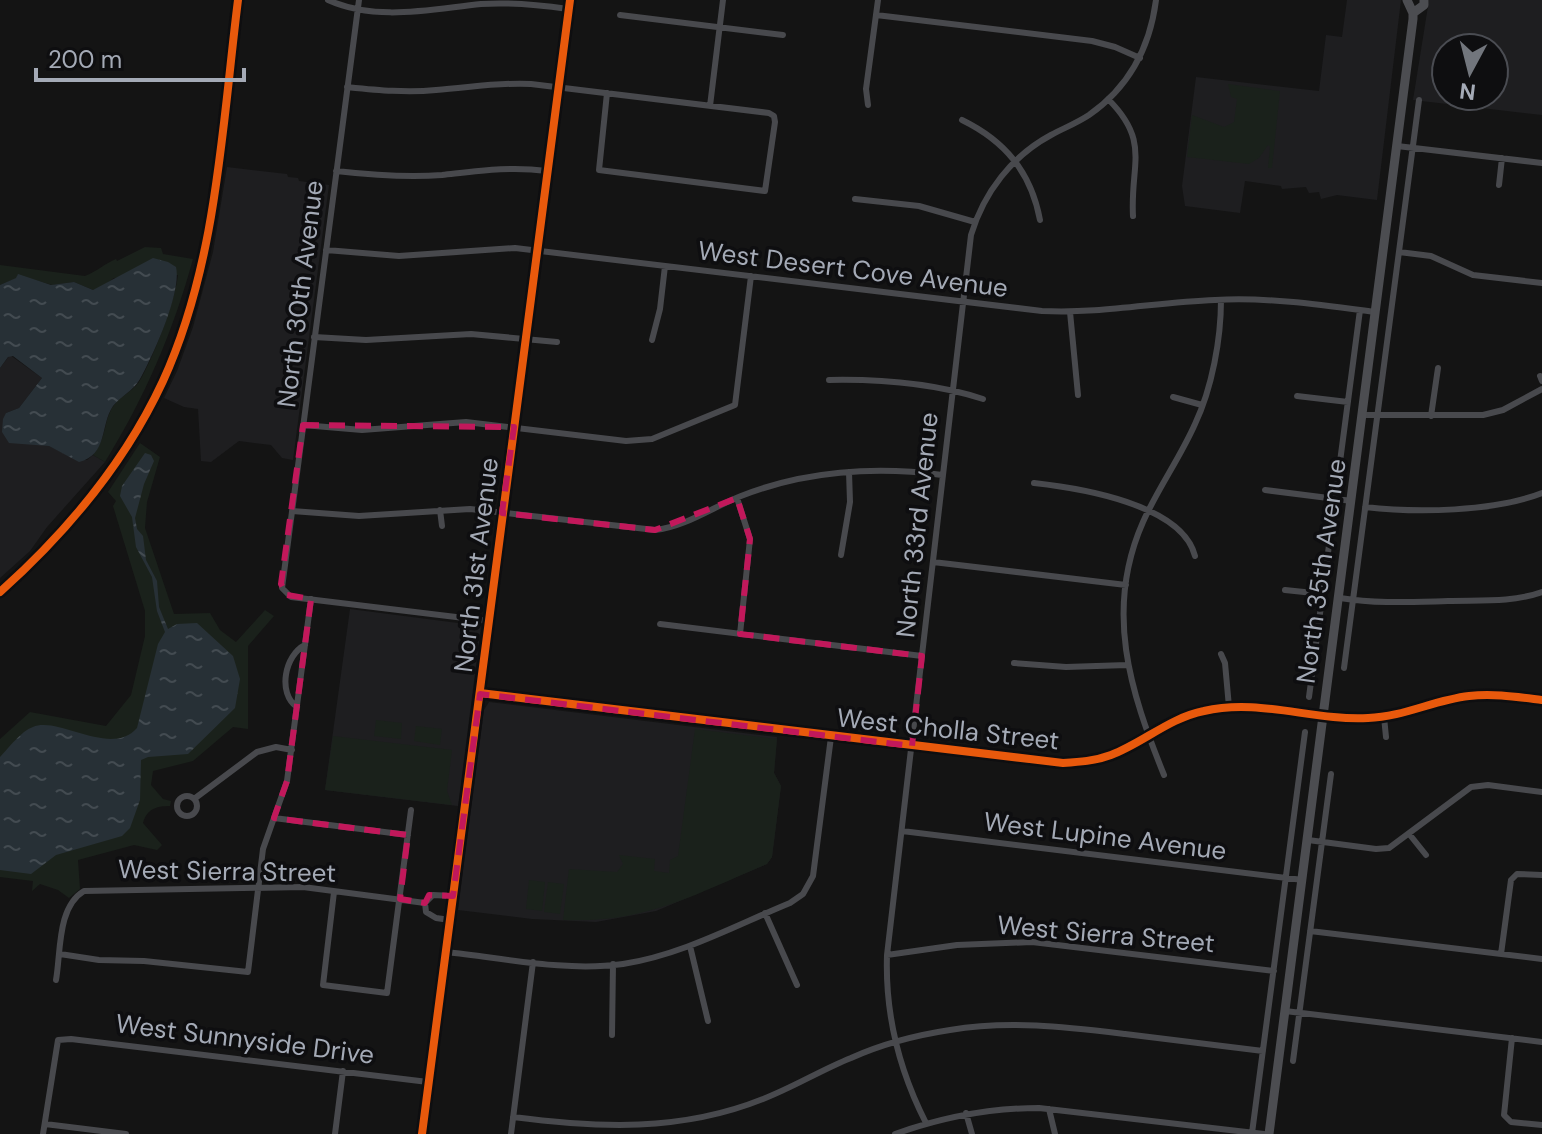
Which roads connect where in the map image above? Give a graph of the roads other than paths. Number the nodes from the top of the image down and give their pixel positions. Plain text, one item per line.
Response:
1 (238, 0) edge
2 (328, 0) edge
3 (723, 0) edge
4 (878, 0) edge
5 (1156, 0) edge
6 (1407, 0) edge
7 (1424, 0) edge
8 (358, 4) edge
9 (569, 4) edge
10 (1413, 13) junction
11 (620, 15) dead end
12 (876, 15) junction
13 (720, 27) junction
14 (783, 35) dead end
15 (1140, 58) junction
16 (347, 87) junction
17 (558, 87) junction
18 (607, 93) junction
19 (1108, 99) junction
20 (1419, 100) dead end
21 (868, 105) dead end
22 (710, 106) junction
23 (962, 120) dead end
24 (1397, 146) junction
25 (1413, 147) junction
26 (1502, 158) junction
27 (1016, 160) junction
28 (1542, 163) edge
29 (336, 171) junction
30 (547, 171) junction
31 (1499, 185) dead end
32 (855, 199) dead end
33 (1133, 216) dead end
34 (1040, 220) dead end
35 (975, 222) junction
36 (326, 250) junction
37 (537, 250) junction
38 (1399, 252) junction
39 (665, 266) junction
40 (751, 276) junction
41 (1542, 283) edge
42 (1221, 300) junction
43 (962, 302) junction
44 (1360, 310) junction
45 (1070, 312) junction
46 (1377, 312) junction
47 (314, 337) junction
48 (526, 339) junction
49 (652, 340) dead end
50 (557, 342) dead end
51 (1438, 368) dead end
52 (829, 380) dead end
53 (1542, 389) edge
54 (952, 390) junction
55 (1078, 395) dead end
56 (1297, 396) dead end
57 (1173, 397) dead end
58 (983, 399) dead end
59 (1348, 402) junction
60 (1202, 405) junction
61 (1363, 415) junction
62 (1377, 416) junction
63 (1431, 416) junction
64 (303, 425) junction
65 (514, 427) junction
66 (849, 472) junction
67 (942, 475) junction
68 (1034, 483) dead end
69 (1265, 490) dead end
70 (1542, 493) edge
71 (737, 498) junction
72 (1335, 499) junction
73 (1352, 501) junction
74 (1365, 507) junction
75 (440, 510) junction
76 (292, 511) junction
77 (1148, 512) junction
78 (502, 513) junction
79 (442, 526) dead end
80 (841, 555) dead end
81 (1195, 556) dead end
82 (933, 562) junction
83 (1126, 585) junction
84 (1285, 590) dead end
85 (0, 592) edge
86 (1542, 592) edge
87 (1323, 594) junction
88 (1340, 598) junction
89 (311, 599) junction
90 (1353, 600) junction
91 (489, 621) junction
92 (660, 624) dead end
93 (740, 634) junction
94 (305, 645) junction
95 (1221, 654) dead end
96 (922, 656) junction
97 (1014, 663) dead end
98 (1127, 665) junction
99 (1344, 668) dead end
100 (480, 693) junction
101 (1309, 697) dead end
102 (1542, 700) edge
103 (297, 707) junction
104 (1229, 707) junction
105 (1324, 715) junction
106 (1384, 717) junction
107 (1305, 732) dead end
108 (1149, 734) junction
109 (831, 737) junction
110 (1386, 737) dead end
111 (912, 746) junction
112 (292, 750) junction
113 (1331, 774) dead end
114 (1164, 775) dead end
115 (1542, 792) edge
116 (194, 799) dead end
117 (411, 810) dead end
118 (274, 818) junction
119 (902, 831) junction
120 (408, 835) junction
121 (1410, 835) junction
122 (1308, 840) junction
123 (1321, 842) junction
124 (1426, 855) dead end
125 (1542, 875) edge
126 (1286, 878) junction
127 (1303, 880) junction
128 (259, 887) junction
129 (334, 892) junction
130 (453, 896) junction
131 (400, 899) junction
132 (425, 903) junction
133 (765, 913) junction
134 (450, 920) junction
135 (1310, 931) junction
136 (690, 946) junction
137 (446, 952) junction
138 (60, 954) junction
139 (1501, 954) junction
140 (887, 955) junction
141 (1542, 959) edge
142 (533, 962) junction
143 (613, 964) junction
144 (1274, 971) junction
145 (56, 980) dead end
146 (797, 985) dead end
147 (1285, 1011) junction
148 (1299, 1013) junction
149 (708, 1021) dead end
150 (612, 1035) dead end
151 (1512, 1038) junction
152 (1542, 1042) edge
153 (895, 1043) junction
154 (1263, 1051) junction
155 (1293, 1061) dead end
156 (343, 1071) junction
157 (428, 1082) junction
158 (1049, 1109) junction
159 (966, 1113) junction
160 (513, 1117) junction
161 (926, 1123) junction
162 (45, 1124) junction
163 (1542, 1125) edge
164 (1252, 1133) edge
165 (43, 1134) edge
166 (126, 1134) edge
167 (335, 1134) edge
168 (422, 1134) edge
169 (511, 1134) edge
170 (895, 1134) edge
171 (972, 1134) edge
172 (1055, 1134) edge
173 (1267, 1134) edge

1 - 85 street
2 - 8 street
3 - 13 street
4 - 12 street
5 - 15 street, North 33rd Avenue
6 - 10 street
7 - 10 street
8 - 9 street
8 - 16 street, North 30th Avenue
9 - 17 street, North 31st Avenue
10 - 24 street, North 35th Avenue
11 - 13 street
12 - 15 street
12 - 21 street
13 - 14 street
13 - 22 street
15 - 19 street, North 33rd Avenue
16 - 17 street
16 - 29 street, North 30th Avenue
17 - 18 street
17 - 30 street, North 31st Avenue
18 - 22 street
18 - 22 street
19 - 27 street, North 33rd Avenue
19 - 33 street
20 - 25 street, North 35th Avenue
23 - 27 street
24 - 25 street
24 - 46 street, North 35th Avenue
25 - 26 street
25 - 38 street, North 35th Avenue
26 - 28 street
26 - 31 street
27 - 34 street
27 - 35 street, North 33rd Avenue
29 - 30 street
29 - 36 street, North 30th Avenue
30 - 37 street, North 31st Avenue
32 - 35 street
35 - 43 street, North 33rd Avenue
36 - 37 street, West Desert Cove Avenue
36 - 47 street, North 30th Avenue
37 - 39 street, West Desert Cove Avenue
37 - 48 street, North 31st Avenue
38 - 41 street
38 - 62 street, North 35th Avenue
39 - 40 street, West Desert Cove Avenue
39 - 49 street
40 - 43 street, West Desert Cove Avenue
40 - 65 street
42 - 44 street, West Desert Cove Avenue
42 - 45 street, West Desert Cove Avenue
42 - 60 street
43 - 45 street, West Desert Cove Avenue
43 - 54 street, North 33rd Avenue
44 - 46 street, West Desert Cove Avenue
44 - 59 street, North 35th Avenue
45 - 55 street
46 - 61 street, North 35th Avenue
47 - 48 street
47 - 64 street, North 30th Avenue
48 - 50 street
48 - 65 street, North 31st Avenue
51 - 63 street
52 - 54 street
53 - 63 street
54 - 58 street
54 - 67 street, North 33rd Avenue
56 - 59 street
57 - 60 street
59 - 72 street, North 35th Avenue
60 - 77 street
61 - 62 street
61 - 73 street, North 35th Avenue
62 - 63 street
62 - 74 street, North 35th Avenue
64 - 65 street
64 - 76 street, North 30th Avenue
65 - 78 street, North 31st Avenue
66 - 67 street
66 - 71 street
66 - 80 street
67 - 82 street, North 33rd Avenue
68 - 77 street
69 - 72 street
70 - 74 street
71 - 78 street
71 - 93 street
72 - 73 street
72 - 87 street, North 35th Avenue
73 - 88 street, North 35th Avenue
74 - 90 street, North 35th Avenue
75 - 76 street
75 - 78 street
75 - 79 street
76 - 89 street, North 30th Avenue
77 - 81 street
77 - 83 street
78 - 91 street, North 31st Avenue
82 - 83 street
82 - 96 street, North 33rd Avenue
83 - 98 street
84 - 87 street
86 - 90 street
87 - 101 street, North 35th Avenue
88 - 90 street
88 - 105 street, North 35th Avenue
89 - 91 street
89 - 94 street
90 - 99 street, North 35th Avenue
91 - 100 street, North 31st Avenue
92 - 93 street
93 - 96 street
94 - 103 street
94 - 103 street
95 - 104 street
96 - 111 street, North 33rd Avenue
97 - 98 street
98 - 108 street
100 - 109 street, West Cholla Street
100 - 130 street, North 31st Avenue
102 - 106 street, West Cholla Street
103 - 112 street
104 - 105 street, West Cholla Street
104 - 108 street, West Cholla Street
105 - 106 street, West Cholla Street
105 - 122 street, North 35th Avenue
106 - 110 street
107 - 126 street
108 - 111 street, West Cholla Street
108 - 114 street
109 - 111 street, West Cholla Street
109 - 133 street
111 - 119 street, North 33rd Avenue
112 - 116 street
112 - 118 street
113 - 123 street
115 - 121 street
117 - 120 street
118 - 120 street
118 - 128 street
119 - 126 street, West Lupine Avenue
119 - 140 street, North 33rd Avenue
120 - 131 street
121 - 123 street
121 - 124 street
122 - 123 street
122 - 127 street, North 35th Avenue
123 - 135 street
125 - 139 street
126 - 127 street, West Lupine Avenue
126 - 144 street
127 - 147 street, North 35th Avenue
128 - 129 street, West Sierra Street
128 - 138 street, West Sierra Street
128 - 138 street
129 - 131 street, West Sierra Street
129 - 131 street
130 - 132 street, West Sierra Street
130 - 134 street, North 31st Avenue
131 - 132 street, West Sierra Street
132 - 134 street, West Sierra Street
133 - 136 street
133 - 146 street
134 - 137 street, North 31st Avenue
135 - 139 street
135 - 148 street
136 - 143 street
136 - 149 street
137 - 142 street
137 - 157 street, North 31st Avenue
138 - 145 street
139 - 141 street
140 - 144 street, West Sierra Street
140 - 153 street, North 33rd Avenue
142 - 143 street
142 - 160 street
143 - 150 street
144 - 154 street
147 - 148 street
147 - 173 street, North 35th Avenue
148 - 151 street
148 - 155 street
151 - 152 street
151 - 163 street
153 - 154 street
153 - 160 street
153 - 161 street, North 33rd Avenue
154 - 164 street
156 - 157 street, West Sunnyside Drive
156 - 162 street, West Sunnyside Drive
156 - 167 street
157 - 168 street, North 31st Avenue
158 - 159 street
158 - 164 street
158 - 172 street
159 - 161 street
159 - 171 street
160 - 169 street
161 - 170 street
162 - 165 street
162 - 166 street
164 - 173 street

